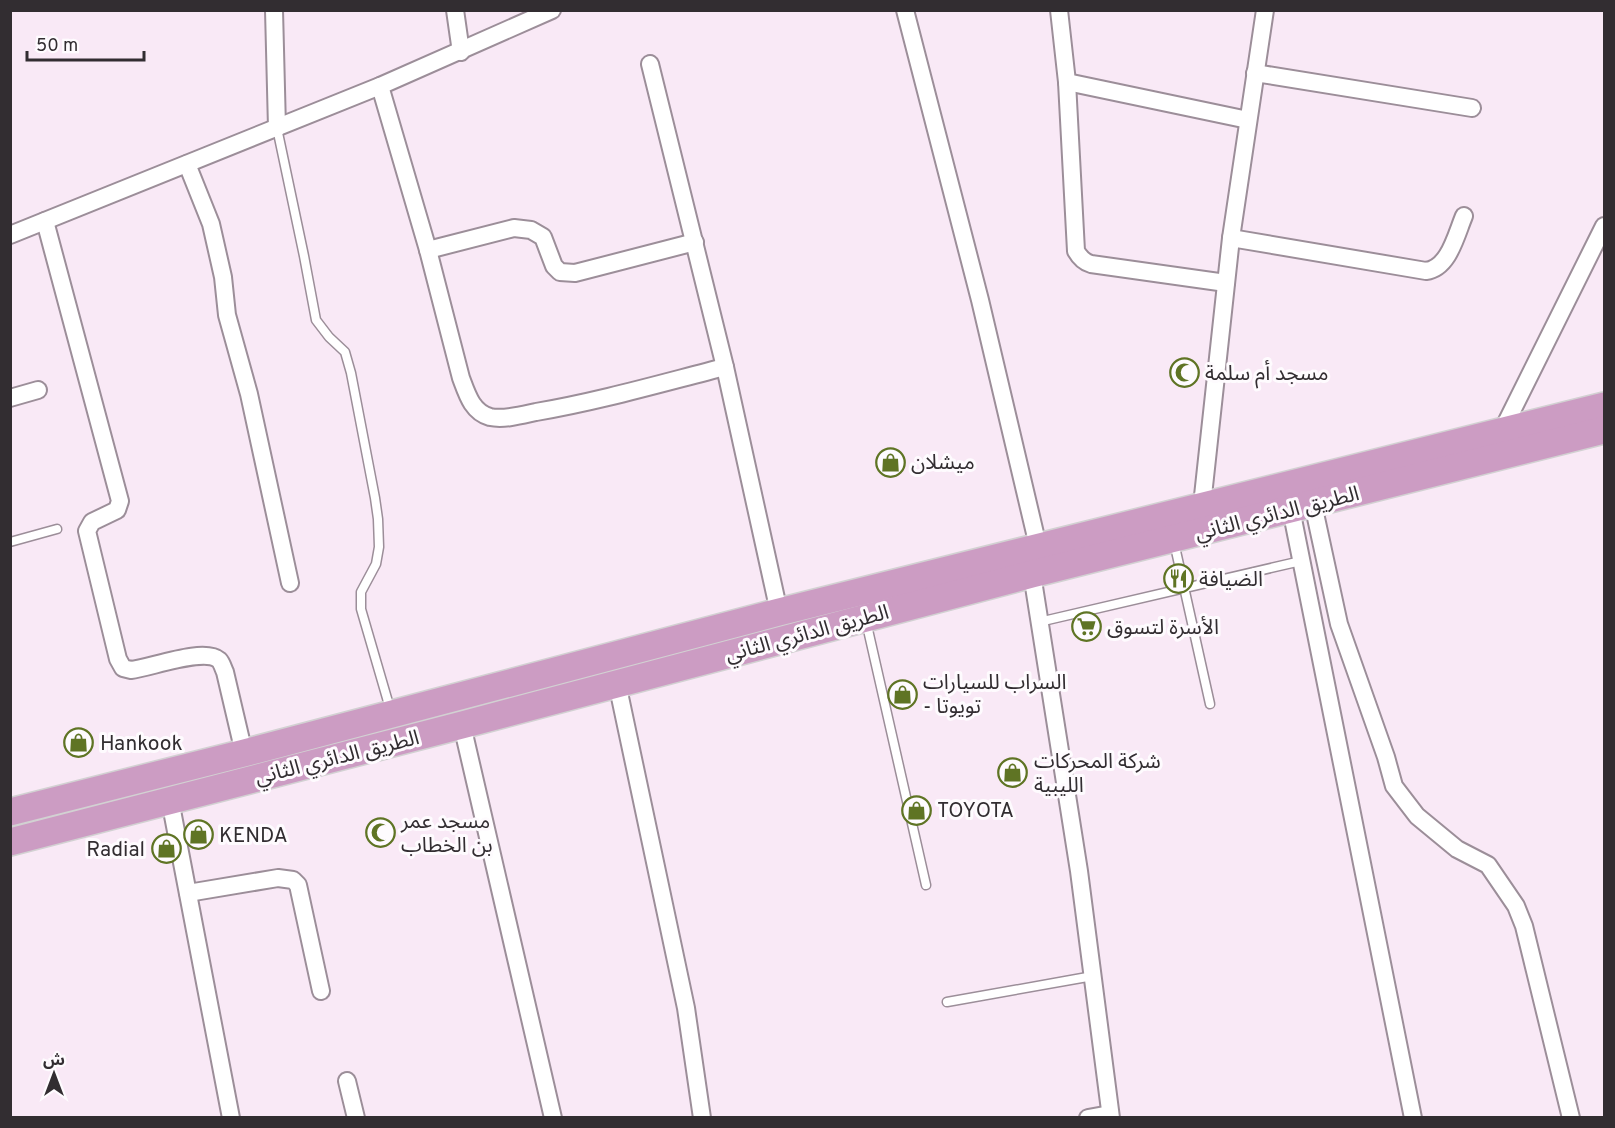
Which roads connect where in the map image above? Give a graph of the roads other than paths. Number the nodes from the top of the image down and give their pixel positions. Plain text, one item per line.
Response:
1 (274, 10) edge
2 (455, 10) edge
3 (552, 10) edge
4 (905, 10) edge
5 (1059, 10) edge
6 (1265, 10) edge
7 (461, 52) junction
8 (650, 64) dead end
9 (1255, 73) junction
10 (1067, 82) junction
11 (380, 86) junction
12 (1472, 108) dead end
13 (1248, 120) junction
14 (276, 128) junction
15 (187, 164) junction
16 (1464, 216) dead end
17 (45, 220) junction
18 (1605, 226) edge
19 (10, 235) edge
20 (1230, 238) junction
21 (695, 242) junction
22 (428, 250) junction
23 (1226, 283) junction
24 (725, 367) junction
25 (38, 390) dead end
26 (10, 398) edge
27 (1605, 406) edge
28 (1605, 430) edge
29 (1502, 431) junction
30 (1202, 506) junction
31 (1302, 507) junction
32 (57, 529) dead end
33 (1174, 539) junction
34 (10, 542) edge
35 (1038, 546) junction
36 (1301, 561) junction
37 (1032, 574) junction
38 (290, 583) dead end
39 (1183, 588) junction
40 (779, 612) junction
41 (865, 618) junction
42 (1039, 622) junction
43 (617, 683) junction
44 (1210, 704) dead end
45 (391, 712) junction
46 (462, 725) junction
47 (244, 753) junction
48 (170, 800) junction
49 (10, 812) edge
50 (10, 842) edge
51 (926, 885) dead end
52 (188, 892) junction
53 (1093, 976) junction
54 (321, 991) dead end
55 (947, 1002) dead end
56 (347, 1081) dead end
57 (1111, 1116) edge
58 (231, 1118) edge
59 (356, 1118) edge
60 (553, 1118) edge
61 (702, 1118) edge
62 (1088, 1118) edge
63 (1413, 1118) edge
64 (1571, 1118) edge

1 - 14 street
2 - 7 street
3 - 7 street
4 - 35 street
5 - 10 street
6 - 9 street
7 - 11 street
8 - 21 street
9 - 12 street
9 - 13 street
10 - 13 street
10 - 23 street
11 - 14 street
11 - 22 street
13 - 20 street
14 - 15 street
14 - 45 lane
15 - 17 street
15 - 38 street
16 - 20 street
17 - 19 street
17 - 47 street
18 - 29 street
20 - 23 street
21 - 22 street
21 - 24 street
22 - 24 street
23 - 30 street
24 - 40 street
25 - 26 street
27 - 29 highway, الطريق الدائري الثاني
28 - 31 highway, الطريق الدائري الثاني
29 - 30 highway, الطريق الدائري الثاني
30 - 35 highway, الطريق الدائري الثاني
31 - 33 highway, الطريق الدائري الثاني
31 - 36 street
31 - 64 street
32 - 34 lane
33 - 37 highway, الطريق الدائري الثاني
33 - 39 lane
35 - 40 highway, الطريق الدائري الثاني
36 - 39 lane
36 - 63 street
37 - 41 highway, الطريق الدائري الثاني
37 - 42 street
39 - 42 lane
39 - 44 lane
40 - 45 highway, الطريق الدائري الثاني
41 - 43 highway, الطريق الدائري الثاني
41 - 51 lane
42 - 53 street
43 - 46 highway, الطريق الدائري الثاني
43 - 61 street
45 - 47 highway, الطريق الدائري الثاني
46 - 48 highway, الطريق الدائري الثاني
46 - 60 street
47 - 49 highway, الطريق الدائري الثاني
48 - 50 highway, الطريق الدائري الثاني
48 - 52 street
52 - 54 street
52 - 58 street
53 - 55 lane
53 - 57 street
56 - 59 street
57 - 62 street

